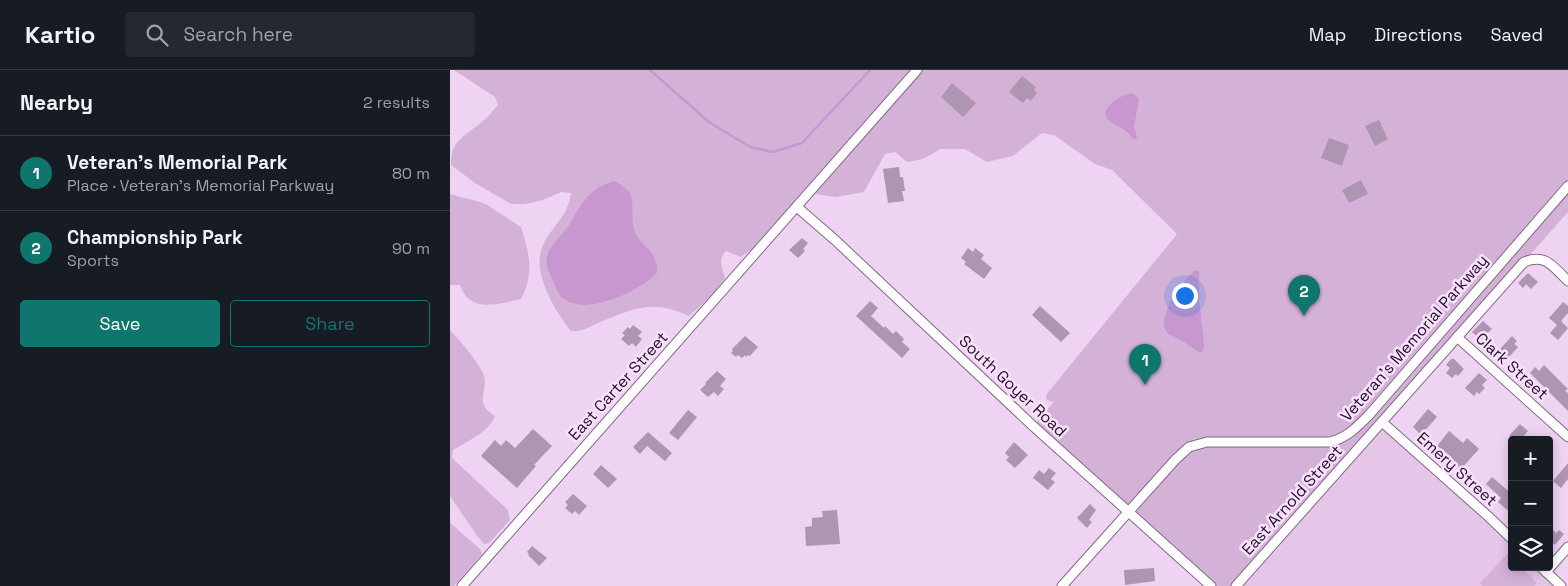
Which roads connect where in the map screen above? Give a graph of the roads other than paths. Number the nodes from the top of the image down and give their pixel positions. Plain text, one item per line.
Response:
1 (917, 70) edge
2 (1568, 186) edge
3 (797, 207) junction
4 (1568, 281) edge
5 (1457, 337) junction
6 (1382, 422) junction
7 (1568, 437) edge
8 (1128, 512) junction
9 (1508, 535) edge
10 (1568, 547) edge
11 (1553, 561) edge
12 (1544, 571) edge
13 (462, 586) edge
14 (1062, 586) edge
15 (1211, 586) edge
16 (1236, 586) edge
17 (1561, 586) edge

1 - 3 street, East Carter Street
2 - 8 street, Veteran's Memorial Parkway
3 - 8 street, South Goyer Road
3 - 13 street, East Carter Street
4 - 5 street, East Arnold Street
5 - 6 street, East Arnold Street
5 - 7 street, Clark Street
6 - 9 street, Emery Street
6 - 16 street, East Arnold Street
8 - 14 street, Veteran's Memorial Parkway
8 - 15 street, South Goyer Road
10 - 11 street
12 - 17 street

